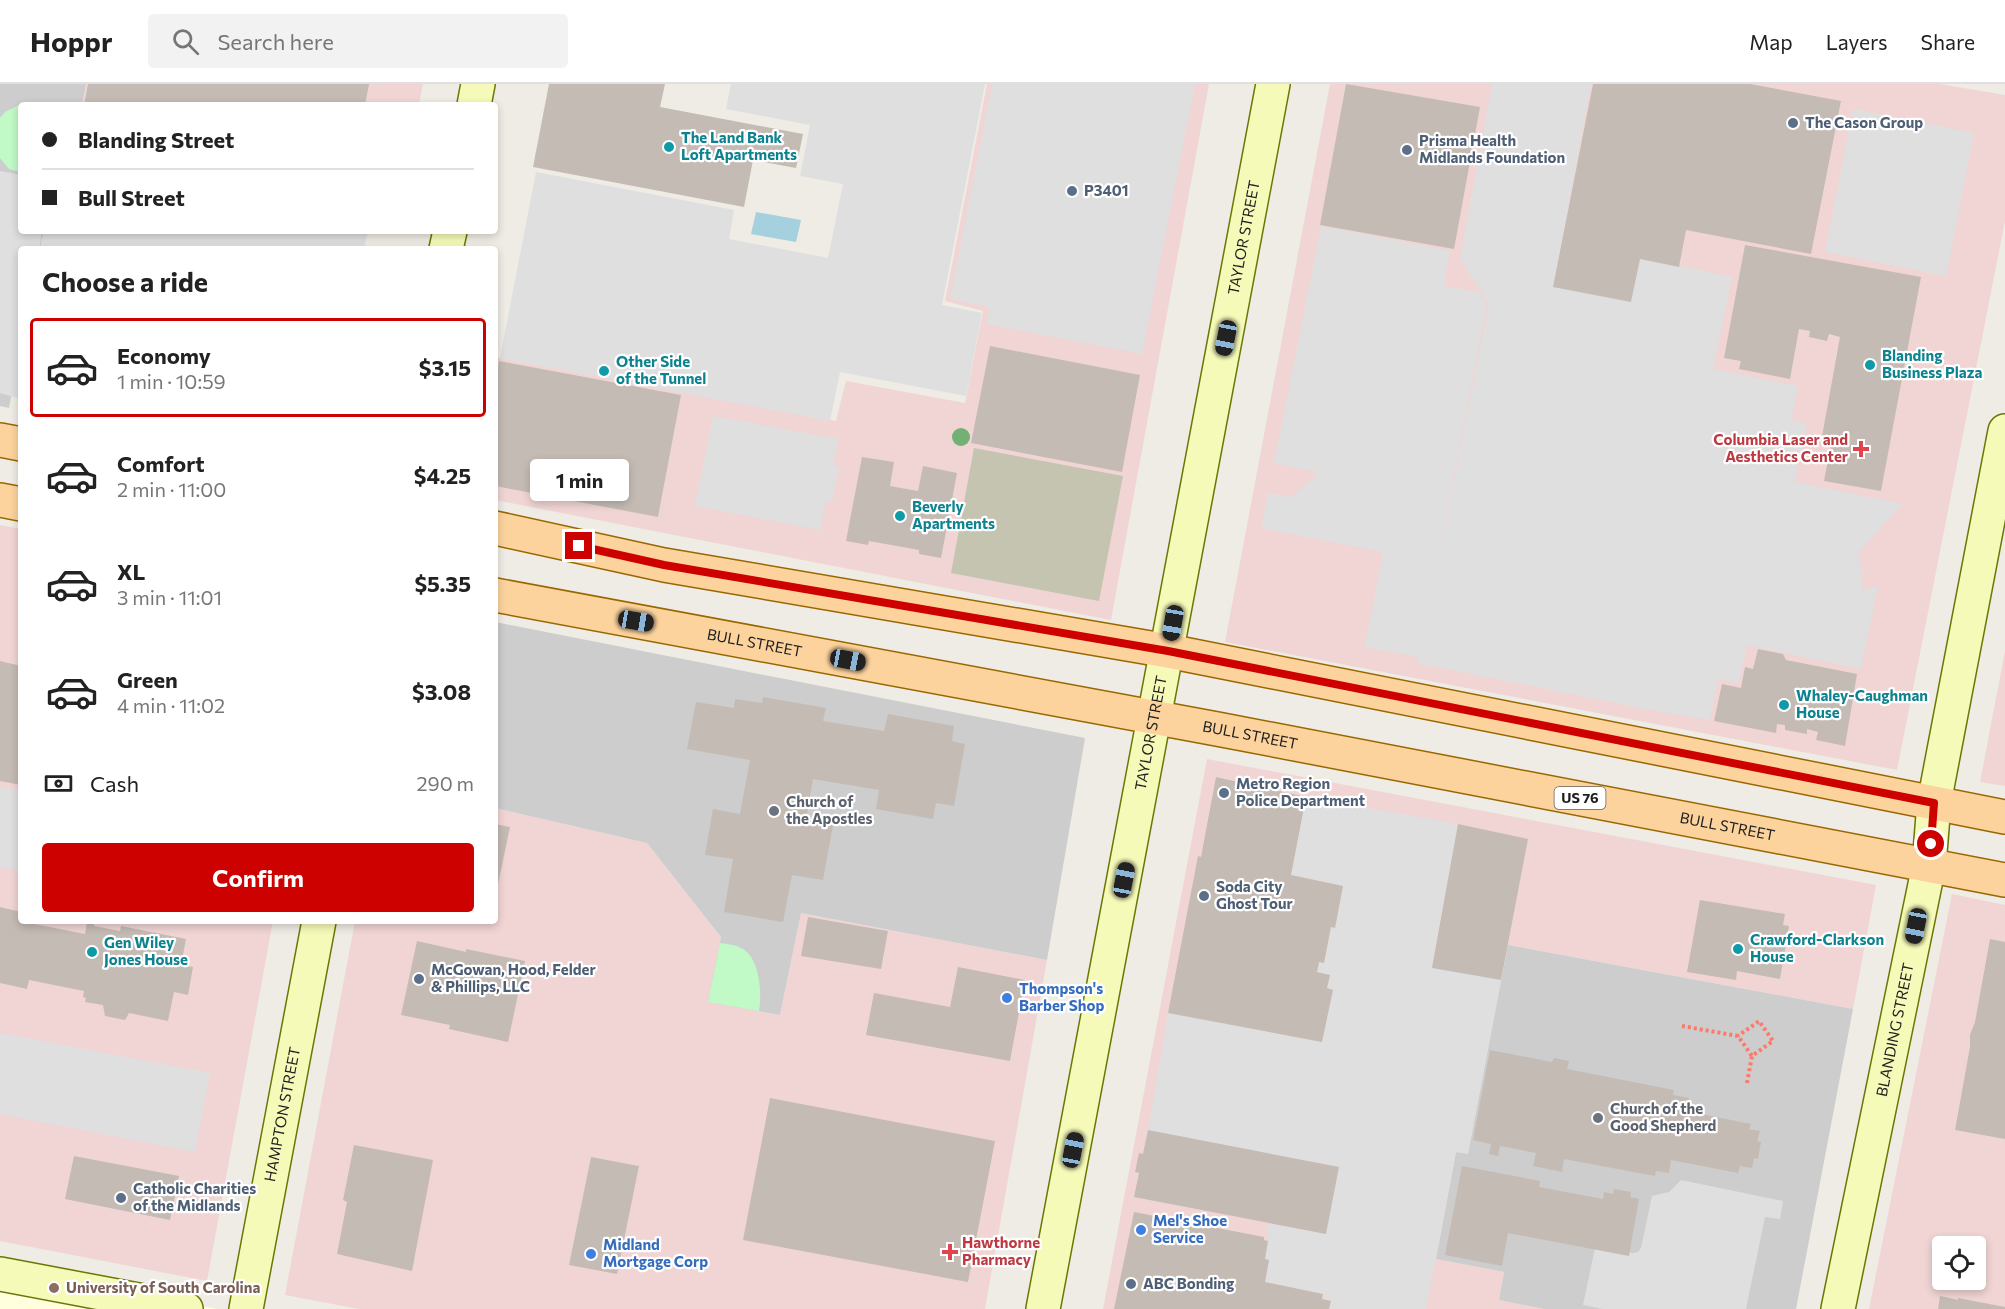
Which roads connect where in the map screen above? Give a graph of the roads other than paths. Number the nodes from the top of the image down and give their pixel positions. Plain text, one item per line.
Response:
1 (478, 84) edge
2 (1273, 84) edge
3 (475, 102) edge
4 (2005, 431) edge
5 (0, 440) edge
6 (18, 443) edge
7 (0, 500) edge
8 (18, 503) edge
9 (498, 529) edge
10 (498, 596) edge
11 (1168, 651) junction
12 (1155, 717) junction
13 (1934, 803) junction
14 (2005, 817) edge
15 (1929, 865) junction
16 (2005, 880) edge
17 (318, 924) edge
18 (0, 1274) edge
19 (186, 1309) edge
20 (246, 1309) edge
21 (1043, 1309) edge
22 (1838, 1309) edge

1 - 3 street
2 - 11 street, TAYLOR STREET
4 - 13 street, BLANDING STREET
5 - 6 main road
7 - 8 main road
9 - 11 main road
10 - 12 main road, BULL STREET / US 76
11 - 12 street, TAYLOR STREET
11 - 13 main road
12 - 15 main road, BULL STREET / US 76
12 - 21 street, TAYLOR STREET
13 - 14 main road
13 - 15 street, BLANDING STREET
15 - 16 main road, BULL STREET / US 76
15 - 22 street, BLANDING STREET
17 - 20 street, HAMPTON STREET
18 - 19 street

